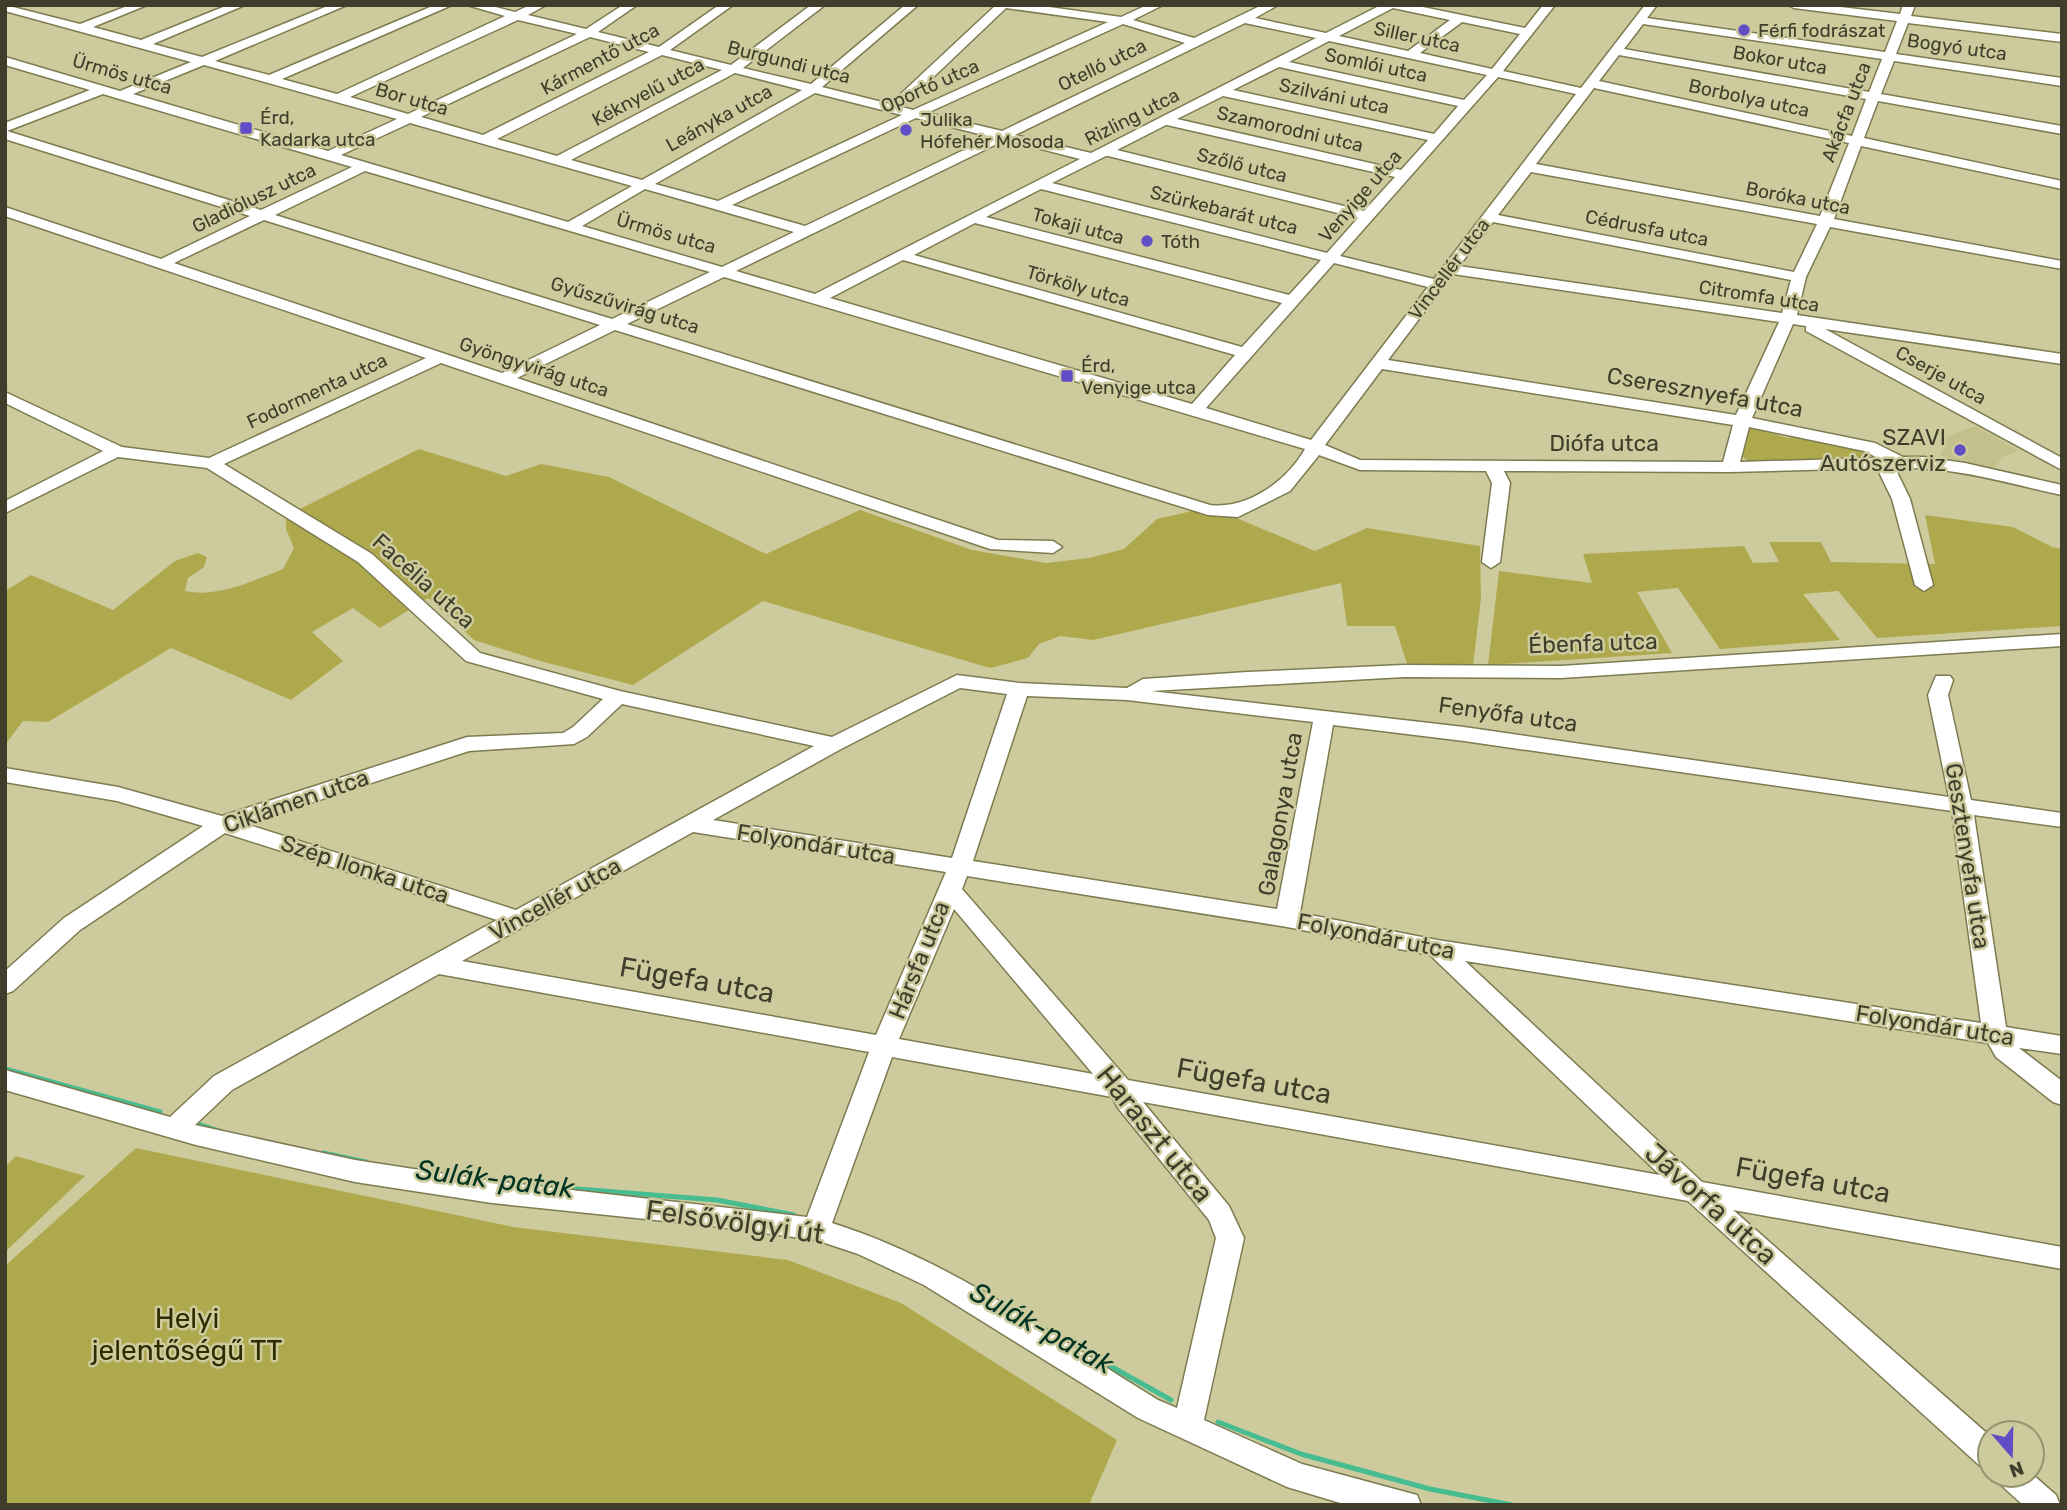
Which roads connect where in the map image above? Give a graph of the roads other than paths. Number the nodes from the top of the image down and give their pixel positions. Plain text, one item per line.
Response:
1 (23, 5) edge
2 (141, 5) edge
3 (239, 5) edge
4 (341, 5) edge
5 (446, 5) edge
6 (473, 5) edge
7 (540, 5) edge
8 (631, 5) edge
9 (727, 5) edge
10 (819, 5) edge
11 (912, 5) edge
12 (1005, 5) edge
13 (1157, 5) edge
14 (1272, 5) edge
15 (1393, 5) edge
16 (1651, 5) edge
17 (1794, 5) edge
18 (1545, 6) edge
19 (7, 8) edge
20 (1089, 10) edge
21 (1906, 12) edge
22 (520, 17) junction
23 (1243, 19) junction
24 (1459, 19) junction
25 (1639, 20) junction
26 (1124, 21) junction
27 (80, 28) junction
28 (1527, 32) junction
29 (589, 33) junction
30 (1326, 38) junction
31 (2062, 38) edge
32 (1195, 42) junction
33 (140, 45) junction
34 (662, 51) junction
35 (1616, 51) junction
36 (1410, 55) junction
37 (1888, 57) junction
38 (5, 61) edge
39 (201, 62) junction
40 (1278, 63) junction
41 (735, 68) junction
42 (1494, 73) junction
43 (268, 80) junction
44 (2062, 82) edge
45 (814, 88) junction
46 (1588, 88) junction
47 (101, 90) junction
48 (1223, 92) junction
49 (120, 95) junction
50 (1873, 96) junction
51 (338, 98) junction
52 (1466, 104) junction
53 (894, 107) junction
54 (916, 113) junction
55 (410, 119) junction
56 (1167, 121) junction
57 (5, 128) edge
58 (2062, 130) edge
59 (1003, 134) junction
60 (5, 135) edge
61 (1436, 138) junction
62 (486, 139) junction
63 (1856, 141) junction
64 (1101, 155) junction
65 (329, 156) junction
66 (560, 160) junction
67 (363, 167) junction
68 (1528, 167) junction
69 (1405, 175) junction
70 (643, 183) junction
71 (1042, 185) junction
72 (2062, 185) edge
73 (721, 205) junction
74 (5, 211) edge
75 (265, 214) junction
76 (1367, 216) junction
77 (1489, 217) junction
78 (976, 219) junction
79 (1825, 223) junction
80 (569, 227) junction
81 (807, 231) junction
82 (902, 256) junction
83 (1332, 257) junction
84 (161, 264) junction
85 (2062, 265) edge
86 (1451, 269) junction
87 (721, 271) junction
88 (1799, 277) junction
89 (1438, 285) junction
90 (816, 299) junction
91 (1292, 301) junction
92 (1794, 320) junction
93 (615, 324) junction
94 (1244, 353) junction
95 (440, 358) junction
96 (2062, 359) edge
97 (1377, 363) junction
98 (504, 378) junction
99 (5, 397) edge
100 (1195, 410) junction
101 (1742, 421) junction
102 (1315, 446) junction
103 (116, 451) junction
104 (1890, 462) junction
105 (211, 463) junction
106 (2062, 466) edge
107 (1493, 467) junction
108 (1730, 467) junction
109 (2062, 490) edge
110 (5, 508) edge
111 (1232, 513) joint
112 (1053, 547) dead end
113 (1491, 562) dead end
114 (1924, 585) dead end
115 (2062, 640) edge
116 (1943, 680) dead end
117 (946, 685) joint
118 (1019, 689) junction
119 (1127, 694) junction
120 (618, 697) junction
121 (1324, 717) junction
122 (834, 744) junction
123 (5, 775) edge
124 (1962, 807) junction
125 (2062, 820) edge
126 (222, 824) junction
127 (690, 824) junction
128 (954, 878) junction
129 (519, 919) junction
130 (1287, 919) junction
131 (1437, 948) junction
132 (436, 965) junction
133 (5, 985) edge
134 (1995, 1034) junction
135 (2062, 1045) edge
136 (884, 1046) junction
137 (5, 1080) edge
138 (1121, 1089) junction
139 (2062, 1096) edge
140 (175, 1128) junction
141 (1694, 1191) junction
142 (816, 1229) junction
143 (2062, 1258) edge
144 (1188, 1425) junction
145 (1976, 1443) edge
146 (2027, 1489) edge
147 (1406, 1505) edge
148 (2045, 1505) edge

1 - 19 street
2 - 27 street
3 - 33 street
4 - 39 street
5 - 43 street
6 - 22 street, Burgundi utca
7 - 22 street
8 - 29 street
9 - 34 street, Kármentő utca
10 - 41 street, Kéknyelű utca
11 - 45 street, Leányka utca
12 - 20 street
12 - 53 street
13 - 26 street, Oportó utca
14 - 23 street, Otelló utca
15 - 24 street
15 - 30 street, Rizling utca
16 - 25 street, Vincellér utca
17 - 21 street
18 - 28 street, Venyige utca
19 - 27 street, Bor utca
20 - 26 street
21 - 31 street
21 - 37 street, Akácfa utca
22 - 29 street, Burgundi utca
22 - 51 street
23 - 30 street, Siller utca
23 - 32 street, Otelló utca
24 - 28 street
24 - 36 street
25 - 35 street, Vincellér utca
25 - 37 street, Bogyó utca
26 - 32 street
26 - 54 street, Oportó utca
27 - 33 street, Bor utca
28 - 42 street, Venyige utca
29 - 34 street, Burgundi utca
29 - 55 street
30 - 36 street, Siller utca
30 - 40 street, Rizling utca
32 - 59 street, Otelló utca
33 - 39 street, Bor utca
34 - 41 street, Burgundi utca
34 - 62 street, Kármentő utca
35 - 46 street, Vincellér utca
35 - 50 street, Bokor utca
36 - 42 street, Siller utca
37 - 44 street, Bogyó utca
37 - 50 street, Akácfa utca
38 - 47 street, Ürmös utca
39 - 43 street, Bor utca
39 - 49 street
40 - 48 street, Rizling utca
40 - 52 street, Somlói utca
41 - 45 street, Burgundi utca
41 - 66 street, Kéknyelű utca
42 - 46 street, Siller utca
42 - 52 street, Venyige utca
43 - 51 street, Bor utca
45 - 53 street, Burgundi utca
45 - 70 street, Leányka utca
46 - 63 street, Borbolya utca
46 - 68 street, Vincellér utca
47 - 49 street, Ürmös utca
47 - 57 street
48 - 56 street, Rizling utca
48 - 61 street, Szilváni utca
49 - 65 street, Ürmös utca
50 - 58 street, Bokor utca
50 - 63 street, Akácfa utca
51 - 55 street, Bor utca
52 - 61 street, Venyige utca
53 - 54 street, Burgundi utca
54 - 59 street, Burgundi utca
54 - 73 street, Oportó utca
55 - 62 street, Bor utca
55 - 65 street
56 - 64 street, Rizling utca
56 - 69 street, Szamorodni utca
59 - 64 street, Burgundi utca
59 - 81 street, Otelló utca
60 - 75 street, Gyűszűvirág utca
61 - 69 street, Venyige utca
62 - 66 street, Bor utca
63 - 72 street, Borbolya utca
63 - 79 street, Akácfa utca
64 - 71 street, Rizling utca
64 - 76 street, Szőlő utca
65 - 67 street, Ürmös utca
66 - 70 street, Bor utca
67 - 75 street, Gladiólusz utca
67 - 80 street, Ürmös utca
68 - 77 street, Vincellér utca
68 - 79 street, Boróka utca
69 - 76 street, Venyige utca
70 - 73 street, Bor utca
70 - 80 street, Leányka utca
71 - 78 street, Rizling utca
71 - 83 street, Szürkebarát utca
73 - 81 street, Bor utca
74 - 84 street, Gyöngyvirág utca
75 - 84 street, Gladiólusz utca
75 - 93 street, Gyűszűvirág utca
76 - 83 street, Venyige utca
77 - 86 street, Vincellér utca
77 - 88 street, Cédrusfa utca
78 - 82 street, Rizling utca
78 - 91 street, Tokaji utca
79 - 85 street, Boróka utca
79 - 88 street, Akácfa utca
80 - 87 street, Ürmös utca
81 - 87 street, Otelló utca
82 - 90 street, Rizling utca
82 - 94 street, Törköly utca
83 - 89 street, Szürkebarát utca
83 - 91 street, Venyige utca
84 - 95 street, Gyöngyvirág utca
86 - 89 street, Vincellér utca
86 - 92 street, Citromfa utca
87 - 90 street, Ürmös utca
87 - 93 street, Otelló utca
88 - 92 street, Akácfa utca
89 - 97 street, Vincellér utca
90 - 100 street, Ürmös utca
91 - 94 street, Venyige utca
92 - 96 street, Citromfa utca
92 - 101 street, Akácfa utca
92 - 106 street, Cserje utca
93 - 98 street, Otelló utca
93 - 111 street, Gyűszűvirág utca
94 - 100 street, Venyige utca
95 - 98 street, Gyöngyvirág utca
95 - 105 street, Fodormenta utca
97 - 101 street, Cseresznyefa utca
97 - 102 street, Vincellér utca
98 - 112 street, Gyöngyvirág utca
99 - 103 street, Facélia utca
100 - 102 street, Ürmös utca
101 - 104 street, Cseresznyefa utca
101 - 108 street, Akácfa utca
102 - 107 street, Diófa utca
102 - 111 street, Vincellér utca
103 - 105 street, Facélia utca
103 - 110 street
104 - 108 street, Diófa utca
104 - 109 street, Cseresznyefa utca
104 - 114 street
105 - 120 street, Facélia utca
107 - 108 street, Diófa utca
107 - 113 street
115 - 119 street, Ébenfa utca
116 - 124 street, Gesztenyefa utca
117 - 118 street, Fenyőfa utca
117 - 122 street, Vincellér utca
118 - 119 street, Fenyőfa utca
118 - 128 street, Hársfa utca
119 - 121 street, Fenyőfa utca
120 - 122 street, Facélia utca
120 - 126 street, Ciklámen utca
121 - 124 street, Fenyőfa utca
121 - 130 street, Galagonya utca
122 - 127 street, Vincellér utca
123 - 126 street, Szép Ilonka utca
124 - 125 street, Fenyőfa utca
124 - 134 street, Gesztenyefa utca
126 - 129 street, Szép Ilonka utca
126 - 133 street, Ciklámen utca
127 - 128 street, Folyondár utca
127 - 129 street, Vincellér utca
128 - 130 street, Folyondár utca
128 - 136 street, Hársfa utca
128 - 138 street, Haraszt utca
129 - 132 street, Vincellér utca
130 - 131 street, Folyondár utca
131 - 134 street, Folyondár utca
131 - 141 street, Jávorfa utca
132 - 136 street, Fügefa utca
132 - 140 street, Vincellér utca
134 - 135 street, Folyondár utca
134 - 139 street
136 - 138 street, Fügefa utca
136 - 142 street, Hársfa utca
137 - 140 street, Felsővölgyi út
138 - 141 street, Fügefa utca
138 - 144 street, Haraszt utca
140 - 142 street, Felsővölgyi út
141 - 143 street, Fügefa utca
141 - 145 street, Jávorfa utca
142 - 144 street, Felsővölgyi út
144 - 147 street, Felsővölgyi út
146 - 148 street

